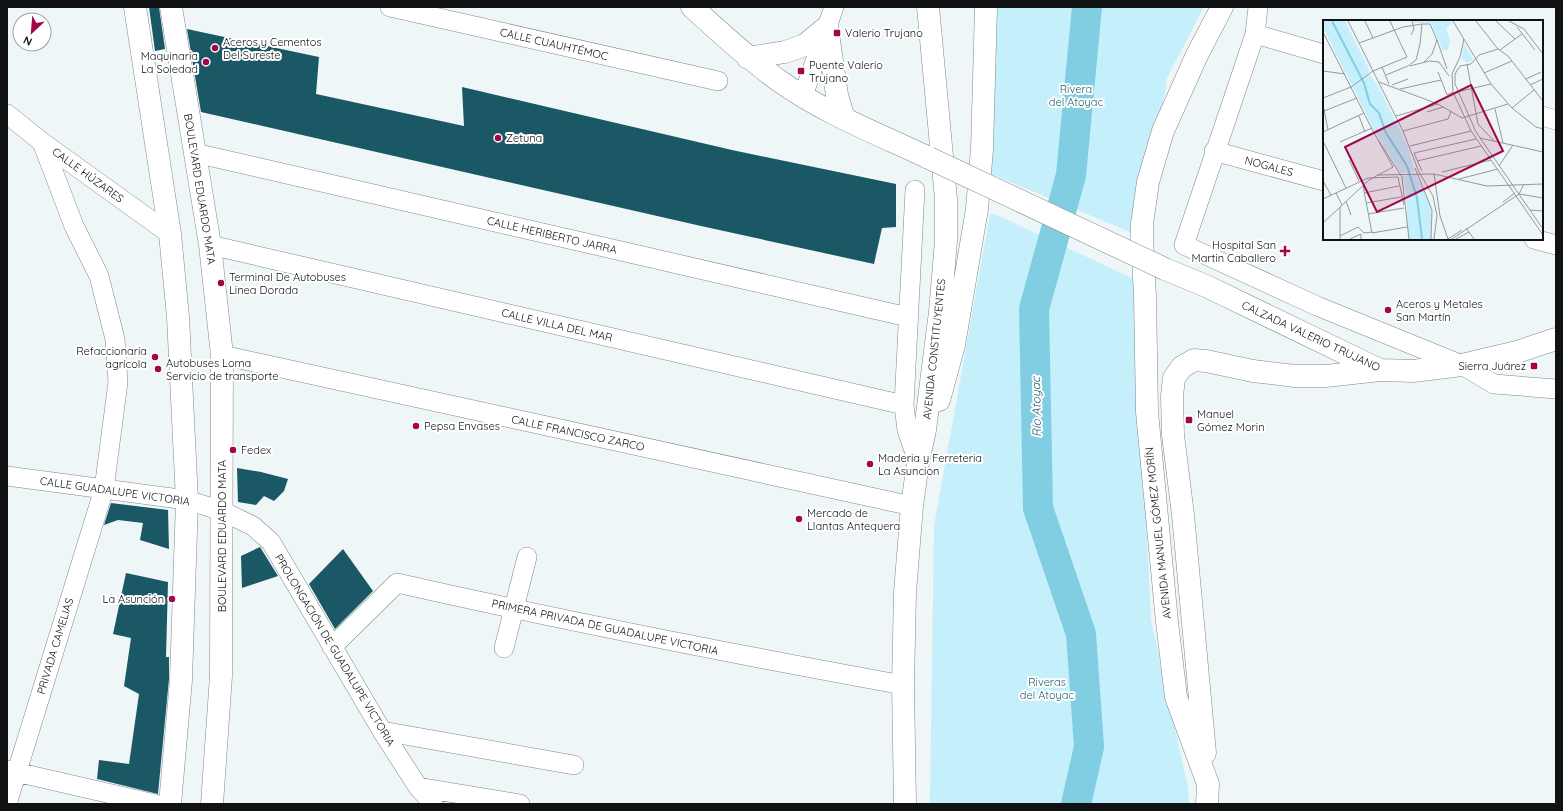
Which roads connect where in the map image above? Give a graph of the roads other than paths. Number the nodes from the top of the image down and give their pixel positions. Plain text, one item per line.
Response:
1 (135, 7) edge
2 (172, 7) edge
3 (390, 7) edge
4 (692, 7) edge
5 (834, 7) edge
6 (928, 7) edge
7 (986, 7) edge
8 (1222, 7) edge
9 (1258, 7) edge
10 (827, 27) junction
11 (1255, 34) junction
12 (1323, 54) edge
13 (748, 58) junction
14 (718, 81) dead end
15 (803, 96) junction
16 (7, 114) edge
17 (1543, 116) edge
18 (844, 120) junction
19 (1556, 120) edge
20 (42, 142) junction
21 (1214, 151) junction
22 (195, 153) junction
23 (1323, 181) edge
24 (915, 190) dead end
25 (170, 234) junction
26 (1538, 240) edge
27 (210, 245) junction
28 (1556, 245) edge
29 (908, 317) junction
30 (1556, 339) edge
31 (222, 355) junction
32 (1462, 364) junction
33 (1380, 370) junction
34 (1556, 389) edge
35 (904, 405) junction
36 (925, 430) junction
37 (918, 462) junction
38 (7, 476) edge
39 (104, 489) junction
40 (187, 500) junction
41 (912, 506) junction
42 (222, 511) junction
43 (527, 557) dead end
44 (514, 609) junction
45 (332, 647) junction
46 (504, 648) dead end
47 (903, 685) junction
48 (382, 731) junction
49 (574, 765) dead end
50 (12, 771) edge
51 (418, 787) junction
52 (1207, 794) edge
53 (7, 804) edge
54 (155, 804) edge
55 (170, 804) edge
56 (212, 804) edge
57 (433, 804) edge
58 (520, 804) edge
59 (904, 804) edge

1 - 25 main road
2 - 22 main road, BOULEVARD EDUARDO MATA
3 - 14 street, CALLE CUAUHTÉMOC
4 - 13 main road, CALZADA VALERIO TRUJANO
5 - 10 street
6 - 36 main road, AVENIDA CONSTITUYENTES
7 - 36 main road, AVENIDA CONSTITUYENTES
8 - 52 main road, AVENIDA MANUEL GÓMEZ MORÍN
9 - 11 street
10 - 13 main road
10 - 15 street
10 - 18 main road
11 - 12 street
11 - 21 street
13 - 15 main road, CALZADA VALERIO TRUJANO
15 - 18 main road, CALZADA VALERIO TRUJANO
16 - 20 street, CALLE HÚZARES
17 - 19 street
18 - 33 main road, CALZADA VALERIO TRUJANO, bridge
20 - 25 street, CALLE HÚZARES
20 - 39 street, PRIVADA CAMELIAS
21 - 23 street, NOGALES
21 - 32 street
22 - 27 main road, BOULEVARD EDUARDO MATA
22 - 29 street, CALLE HERIBERTO JARRA
24 - 29 street
25 - 40 main road
26 - 28 street
27 - 31 main road, BOULEVARD EDUARDO MATA
27 - 35 street, CALLE VILLA DEL MAR
29 - 35 street
30 - 32 main road, CALZADA VALERIO TRUJANO
31 - 41 street, CALLE FRANCISCO ZARCO
31 - 42 main road, BOULEVARD EDUARDO MATA
32 - 33 main road, CALZADA VALERIO TRUJANO
32 - 34 street
33 - 52 main road
35 - 37 street
36 - 37 main road
37 - 41 main road
38 - 39 street, CALLE GUADALUPE VICTORIA
39 - 40 street, CALLE GUADALUPE VICTORIA
39 - 50 street, PRIVADA CAMELIAS
40 - 42 street, CALLE GUADALUPE VICTORIA
40 - 55 main road
41 - 47 main road
42 - 45 street, PROLONGACIÓN DE GUADALUPE VICTORIA
42 - 56 main road, BOULEVARD EDUARDO MATA
43 - 44 street
44 - 45 street, PRIMERA PRIVADA DE GUADALUPE VICTORIA
44 - 46 street
44 - 47 street, PRIMERA PRIVADA DE GUADALUPE VICTORIA
45 - 48 street, PROLONGACIÓN DE GUADALUPE VICTORIA
47 - 59 main road
48 - 49 street
48 - 51 street, PROLONGACIÓN DE GUADALUPE VICTORIA
50 - 53 street, PRIVADA CAMELIAS
50 - 54 street
51 - 57 street, PROLONGACIÓN DE GUADALUPE VICTORIA
51 - 58 street

